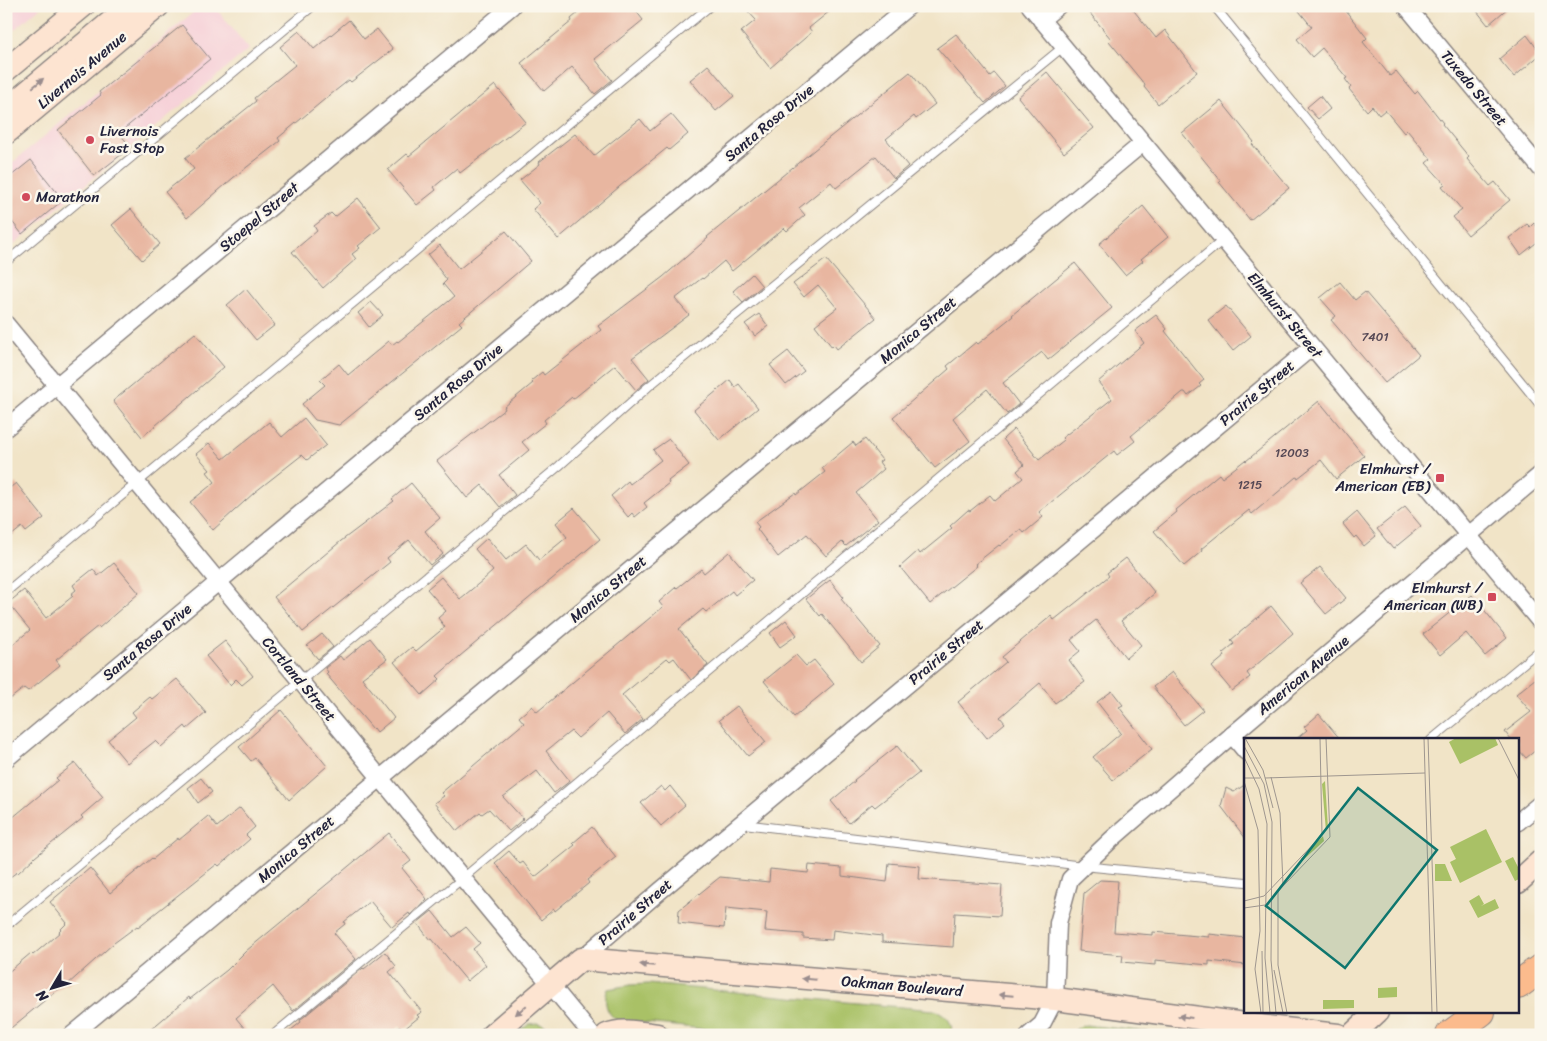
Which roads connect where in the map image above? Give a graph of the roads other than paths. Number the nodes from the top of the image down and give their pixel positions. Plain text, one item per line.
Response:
1 (82, 6) edge
2 (130, 6) edge
3 (158, 6) edge
4 (313, 6) edge
5 (512, 6) edge
6 (710, 6) edge
7 (909, 6) edge
8 (1030, 6) edge
9 (1058, 6) edge
10 (1214, 6) edge
11 (1406, 6) edge
12 (1041, 20) junction
13 (1063, 47) junction
14 (6, 70) edge
15 (6, 119) edge
16 (6, 133) edge
17 (1142, 143) junction
18 (1541, 169) edge
19 (1223, 240) junction
20 (6, 262) edge
21 (6, 324) edge
22 (1312, 347) junction
23 (57, 386) junction
24 (1541, 406) edge
25 (6, 428) edge
26 (1541, 474) edge
27 (137, 483) junction
28 (1469, 534) junction
29 (218, 582) junction
30 (6, 592) edge
31 (1541, 623) edge
32 (1541, 649) edge
33 (300, 681) junction
34 (1232, 736) junction
35 (1433, 738) edge
36 (1244, 750) edge
37 (6, 759) edge
38 (381, 778) junction
39 (1541, 803) edge
40 (1520, 820) edge
41 (740, 824) junction
42 (1541, 861) edge
43 (1083, 866) junction
44 (463, 878) junction
45 (1520, 880) edge
46 (1244, 882) edge
47 (6, 926) edge
48 (581, 959) junction
49 (1541, 968) edge
50 (1520, 984) edge
51 (551, 985) junction
52 (1055, 999) junction
53 (1375, 1014) edge
54 (1477, 1014) edge
55 (1271, 1032) edge
56 (72, 1035) edge
57 (273, 1035) edge
58 (492, 1035) edge
59 (592, 1035) edge
60 (607, 1035) edge
61 (658, 1035) edge
62 (1029, 1035) edge
63 (1338, 1035) edge
64 (1352, 1035) edge
65 (1450, 1035) edge

1 - 14 street
15 -> 2 street
3 - 16 street, Livernois Avenue
4 - 20 lane
5 - 23 street, Stoepel Street
6 - 27 lane
7 - 29 street, Santa Rosa Drive
8 - 12 street, Elmhurst Street
9 - 12 street
10 - 24 lane
11 - 18 street, Tuxedo Street
12 - 13 street, Elmhurst Street
13 - 17 street, Elmhurst Street
13 - 33 lane
17 - 19 street, Elmhurst Street
17 - 38 street, Monica Street
19 - 22 street, Elmhurst Street
19 - 44 lane
21 - 23 street, Cortland Street
22 - 28 street, Elmhurst Street
22 - 41 street, Prairie Street
23 - 25 street, Stoepel Street
23 - 27 street, Cortland Street
26 - 28 street, American Avenue
27 - 29 street, Cortland Street
27 - 30 lane
28 - 31 street, Elmhurst Street
28 - 34 street, American Avenue
29 - 33 street, Cortland Street
29 - 37 street, Santa Rosa Drive
32 - 35 lane
33 - 38 street, Cortland Street
33 - 47 lane
34 - 36 street
34 - 43 street, American Avenue
38 - 44 street, Cortland Street
38 - 56 street, Monica Street
39 - 40 street
41 - 43 lane
41 - 48 street, Prairie Street
42 - 45 street
43 - 46 lane
43 - 52 street, American Avenue
44 - 51 street, Cortland Street
44 - 57 lane
48 - 51 street
52 -> 48 street, Oakman Boulevard
49 - 50 highway
51 -> 58 street
51 - 59 street, Cortland Street
55 -> 52 street, Oakman Boulevard
52 - 62 street
53 - 64 street
54 - 65 highway
55 - 63 street, Oakman Boulevard
60 - 61 street

